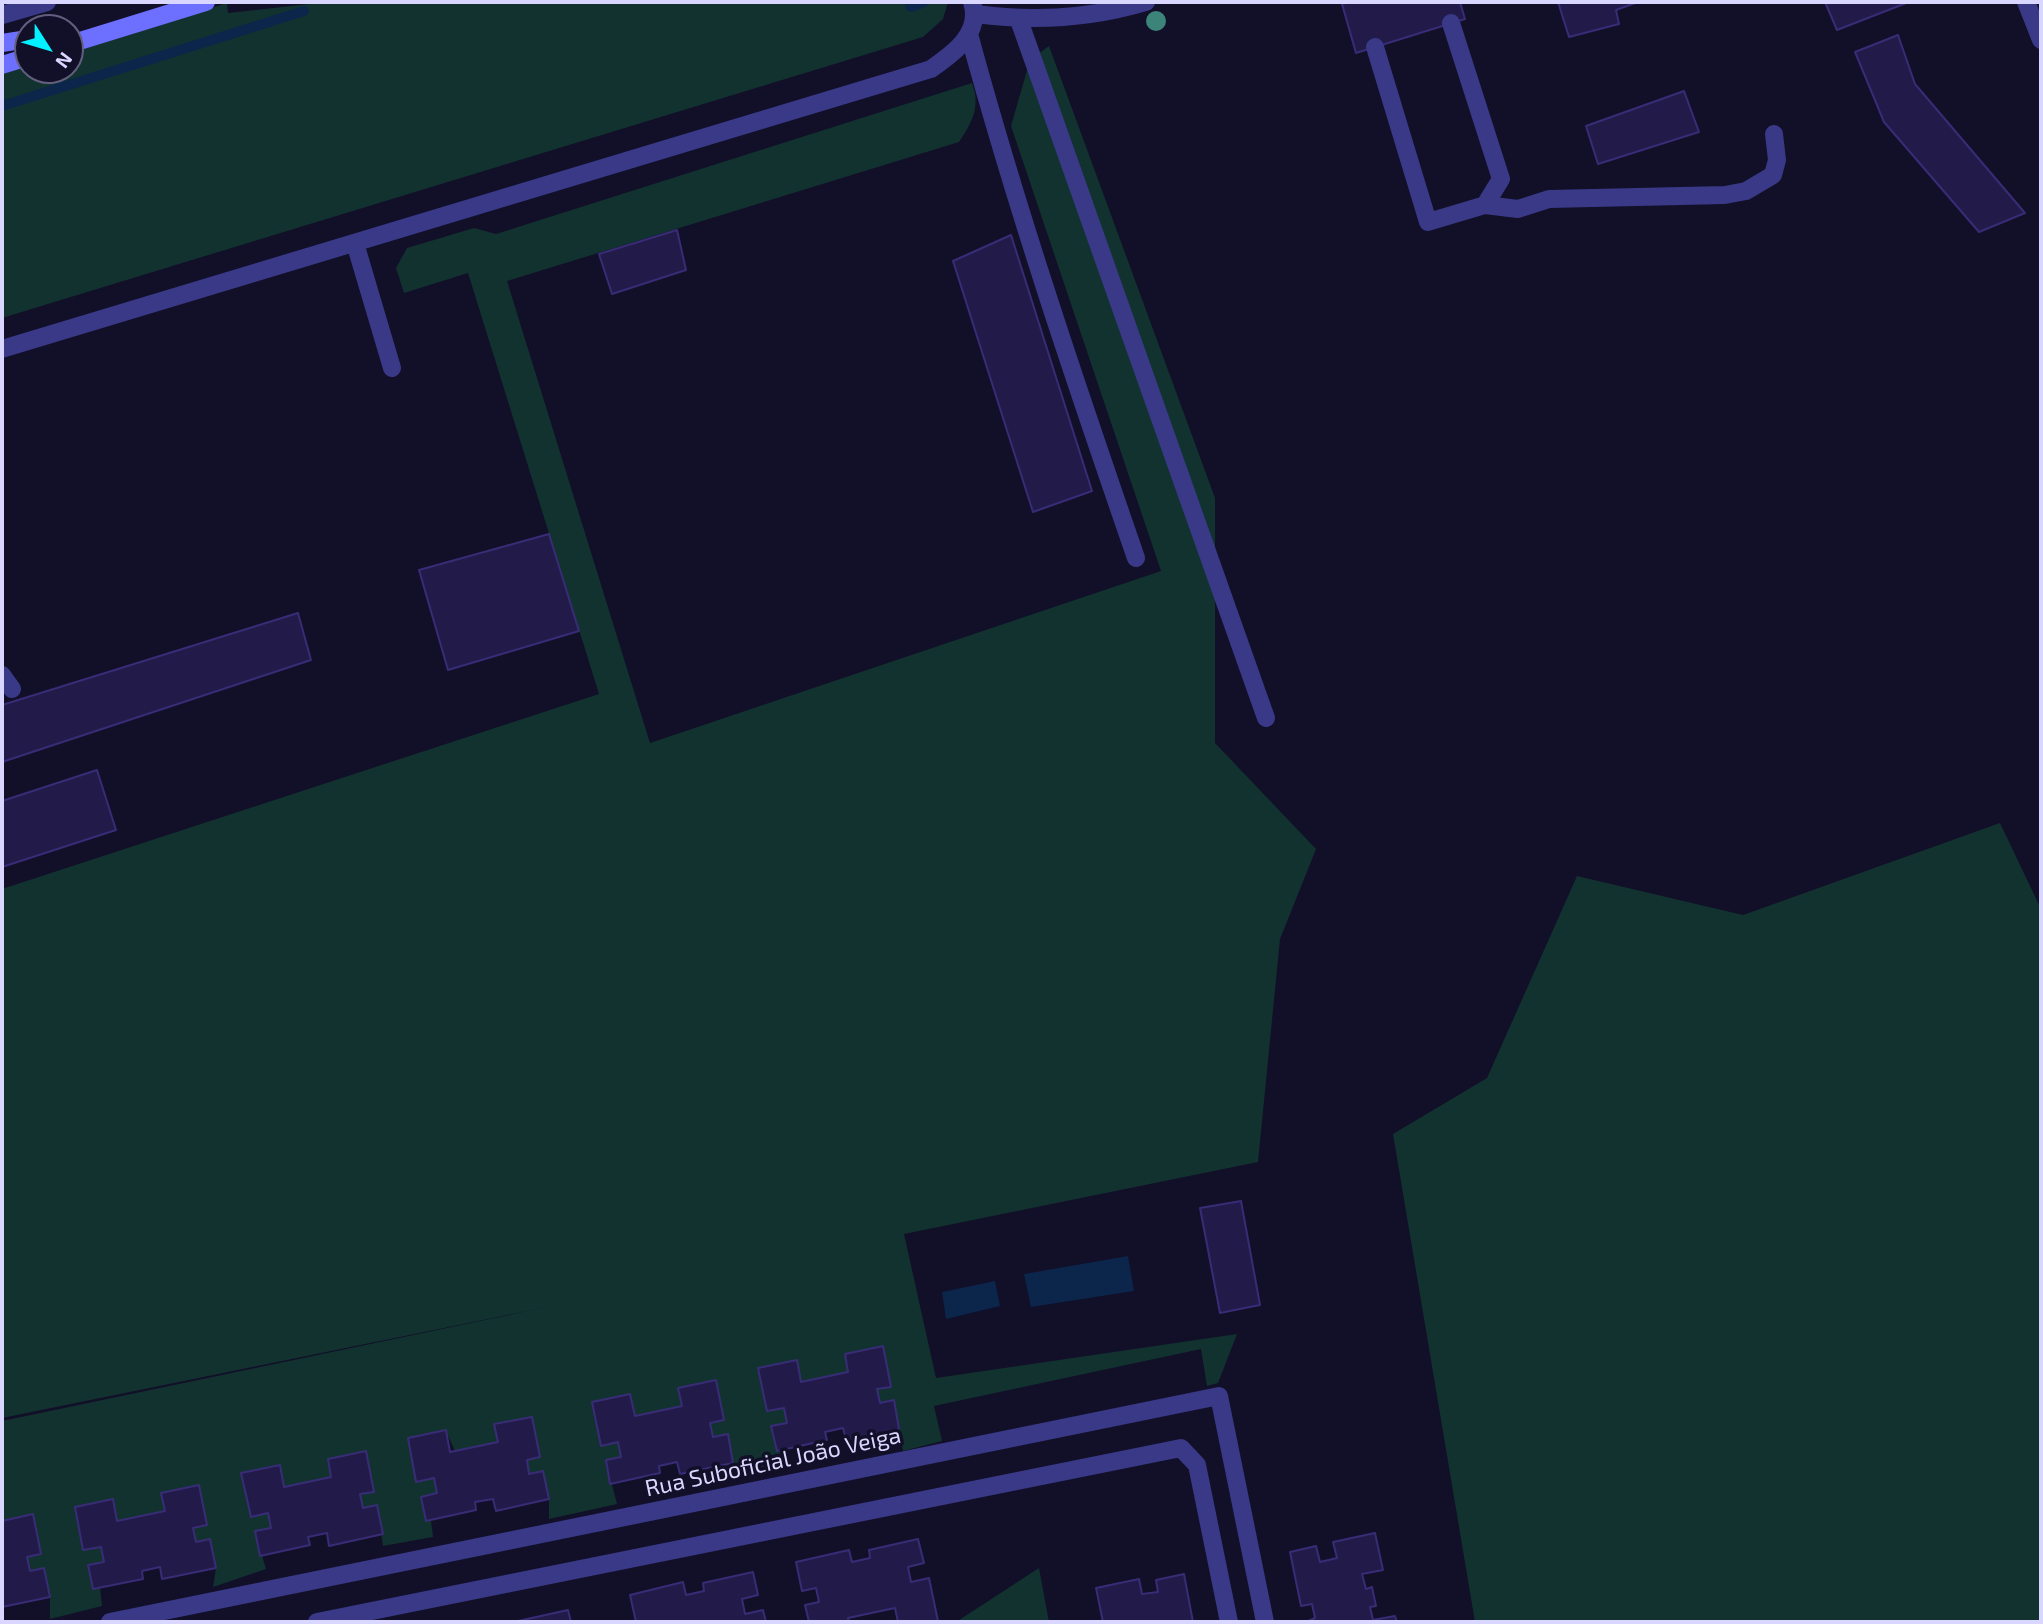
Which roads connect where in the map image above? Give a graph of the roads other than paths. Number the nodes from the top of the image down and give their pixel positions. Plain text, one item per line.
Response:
1 (47, 2) edge
2 (206, 2) edge
3 (1146, 2) edge
4 (2026, 2) edge
5 (974, 8) edge
6 (2, 15) edge
7 (148, 20) junction
8 (1019, 20) junction
9 (1451, 23) dead end
10 (84, 30) edge
11 (969, 34) junction
12 (84, 40) edge
13 (2041, 40) edge
14 (1374, 47) dead end
15 (1773, 134) dead end
16 (1485, 205) junction
17 (355, 243) junction
18 (2, 349) edge
19 (392, 368) dead end
20 (1136, 558) dead end
21 (1266, 718) dead end
22 (110, 1622) edge
23 (317, 1622) edge
24 (1229, 1622) edge
25 (1265, 1622) edge

1 - 6 street
2 - 7 street
3 - 8 street
4 - 13 street
5 - 8 street
5 - 11 street
7 - 10 street
7 - 12 street
8 - 21 street
9 - 16 street
11 - 17 street
11 - 20 street
14 - 16 street
15 - 16 street
17 - 18 street
17 - 19 street
22 - 25 street, Rua Suboficial João Veiga
23 - 24 street

